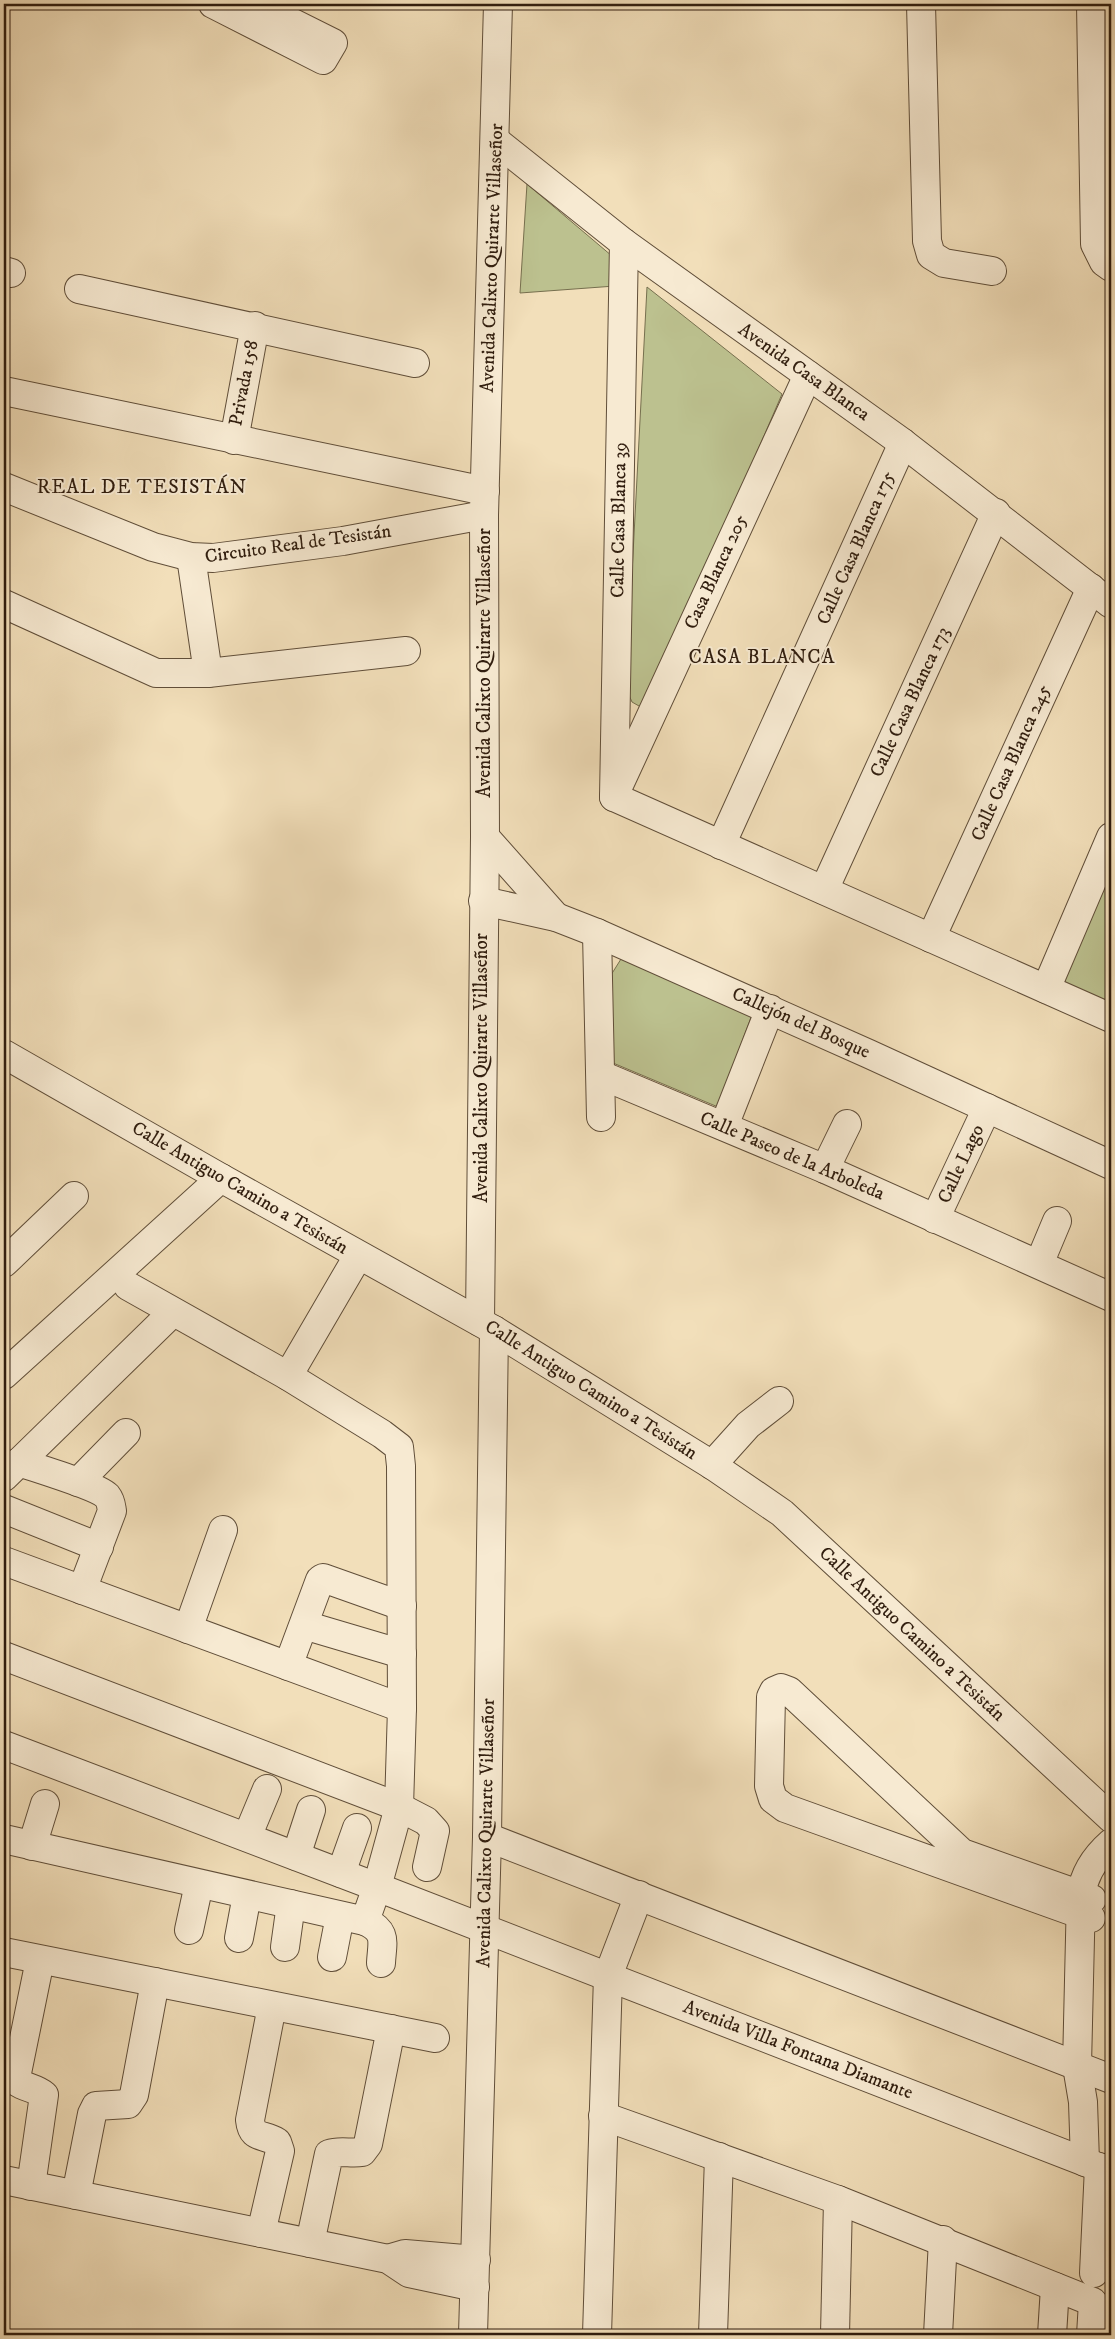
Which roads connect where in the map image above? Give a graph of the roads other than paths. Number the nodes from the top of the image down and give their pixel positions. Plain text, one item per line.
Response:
1 (213, 4) edge
2 (255, 4) edge
3 (498, 4) edge
4 (921, 4) edge
5 (1091, 4) edge
6 (496, 141) junction
7 (624, 243) junction
8 (1111, 268) edge
9 (992, 271) dead end
10 (79, 290) dead end
11 (255, 326) junction
12 (415, 363) dead end
13 (808, 375) junction
14 (4, 391) edge
15 (234, 440) junction
16 (904, 443) junction
17 (4, 487) edge
18 (485, 503) junction
19 (996, 513) junction
20 (191, 557) junction
21 (1101, 596) edge
22 (4, 604) edge
23 (406, 651) dead end
24 (208, 673) junction
25 (614, 797) junction
26 (485, 837) junction
27 (1111, 837) edge
28 (721, 845) junction
29 (824, 890) junction
30 (483, 901) junction
31 (556, 917) junction
32 (597, 933) junction
33 (932, 938) junction
34 (1046, 989) junction
35 (770, 1009) junction
36 (1111, 1018) edge
37 (4, 1054) edge
38 (601, 1075) junction
39 (987, 1108) junction
40 (601, 1117) dead end
41 (846, 1124) dead end
42 (724, 1126) junction
43 (1111, 1165) edge
44 (825, 1169) junction
45 (221, 1178) junction
46 (74, 1196) dead end
47 (935, 1219) junction
48 (1057, 1220) dead end
49 (9, 1250) edge
50 (358, 1256) junction
51 (1039, 1264) junction
52 (128, 1286) dead end
53 (1111, 1297) edge
54 (173, 1312) junction
55 (487, 1326) junction
56 (4, 1375) edge
57 (288, 1376) junction
58 (779, 1401) dead end
59 (126, 1433) dead end
60 (712, 1465) junction
61 (11, 1470) edge
62 (78, 1482) junction
63 (4, 1509) edge
64 (223, 1530) dead end
65 (99, 1547) junction
66 (4, 1561) edge
67 (82, 1590) junction
68 (402, 1606) junction
69 (304, 1625) junction
70 (188, 1629) junction
71 (402, 1654) junction
72 (4, 1656) edge
73 (288, 1666) junction
74 (402, 1708) junction
75 (4, 1745) edge
76 (267, 1789) dead end
77 (45, 1804) dead end
78 (398, 1807) junction
79 (311, 1810) dead end
80 (1111, 1818) edge
81 (357, 1828) dead end
82 (247, 1838) junction
83 (487, 1838) junction
84 (4, 1839) edge
85 (1111, 1843) edge
86 (32, 1846) junction
87 (296, 1856) junction
88 (960, 1861) junction
89 (1111, 1866) edge
90 (427, 1867) dead end
91 (341, 1873) junction
92 (199, 1884) junction
93 (377, 1887) junction
94 (247, 1894) junction
95 (639, 1894) junction
96 (291, 1904) junction
97 (1086, 1907) junction
98 (353, 1918) junction
99 (189, 1930) dead end
100 (485, 1930) junction
101 (239, 1938) dead end
102 (285, 1947) dead end
103 (4, 1952) edge
104 (332, 1957) dead end
105 (40, 1960) junction
106 (380, 1963) dead end
107 (608, 1976) junction
108 (155, 1982) junction
109 (272, 2006) junction
110 (391, 2030) junction
111 (435, 2038) dead end
112 (1093, 2072) edge
113 (603, 2116) junction
114 (719, 2157) junction
115 (1098, 2167) edge
116 (4, 2180) edge
117 (31, 2186) junction
118 (76, 2195) junction
119 (838, 2200) junction
120 (261, 2233) junction
121 (943, 2240) junction
122 (310, 2243) junction
123 (388, 2259) junction
124 (476, 2260) junction
125 (1094, 2273) dead end
126 (475, 2287) junction
127 (1054, 2287) junction
128 (473, 2335) edge
129 (597, 2335) edge
130 (713, 2335) edge
131 (835, 2335) edge
132 (938, 2335) edge
133 (1052, 2335) edge
134 (1091, 2335) edge

1 - 2 street
3 - 6 street, Avenida Calixto Quirarte Villaseñor
4 - 9 street
5 - 8 street
6 - 7 street, Avenida Casa Blanca
6 - 18 street, Avenida Calixto Quirarte Villaseñor
7 - 13 street, Avenida Casa Blanca
7 - 25 street, Calle Casa Blanca 39
10 - 11 street
11 - 12 street
11 - 15 street, Privada 158
13 - 16 street, Avenida Casa Blanca
13 - 25 street, Casa Blanca 205
14 - 15 street
15 - 18 street
16 - 19 street, Avenida Casa Blanca
16 - 28 street, Calle Casa Blanca 175
17 - 20 street, Circuito Real de Tesistán
18 - 20 street, Circuito Real de Tesistán
18 - 26 street, Avenida Calixto Quirarte Villaseñor
19 - 21 street, Avenida Casa Blanca
19 - 29 street, Calle Casa Blanca 173
20 - 24 street
21 - 33 street, Calle Casa Blanca 245
22 - 24 street
23 - 24 street
25 - 28 street
26 - 30 street, Avenida Calixto Quirarte Villaseñor
26 - 31 street
27 - 34 street
28 - 29 street
29 - 33 street
30 - 31 street, Callejón del Bosque
30 - 55 street, Avenida Calixto Quirarte Villaseñor
31 - 32 street, Callejón del Bosque
32 - 35 street, Callejón del Bosque
32 - 38 street
33 - 34 street
34 - 36 street
35 - 39 street, Callejón del Bosque
35 - 42 street
37 - 45 street, Calle Antiguo Camino a Tesistán
38 - 40 street
38 - 42 street, Calle Paseo de la Arboleda
39 - 43 street, Callejón del Bosque
39 - 47 street, Calle Lago
41 - 44 street
42 - 44 street, Calle Paseo de la Arboleda
44 - 47 street, Calle Paseo de la Arboleda
45 - 50 street, Calle Antiguo Camino a Tesistán
45 - 56 street
46 - 49 street
47 - 51 street, Calle Paseo de la Arboleda
48 - 51 street
50 - 55 street, Calle Antiguo Camino a Tesistán
50 - 57 street
51 - 53 street, Calle Paseo de la Arboleda
52 - 54 street
54 - 57 street
54 - 61 street
55 - 60 street, Calle Antiguo Camino a Tesistán
55 - 83 street, Avenida Calixto Quirarte Villaseñor
57 - 68 street
58 - 60 street
59 - 62 street
60 - 80 street, Calle Antiguo Camino a Tesistán
61 - 62 street
62 - 65 street
63 - 65 street
64 - 70 street
65 - 67 street
66 - 67 street
67 - 70 street
68 - 69 street
68 - 71 street
69 - 71 street
69 - 73 street
70 - 73 street
71 - 74 street
72 - 78 street
73 - 74 street
74 - 78 street
75 - 82 street, Avenida Villa Fontana Diamante
76 - 82 street
77 - 86 street
78 - 90 street
78 - 93 street
79 - 87 street
81 - 91 street
82 - 87 street, Avenida Villa Fontana Diamante
83 - 95 street
83 - 100 street, Avenida Calixto Quirarte Villaseñor
84 - 86 street
85 - 97 street
86 - 92 street
87 - 91 street, Avenida Villa Fontana Diamante
88 - 88 street
88 - 97 street
89 - 97 street
91 - 93 street, Avenida Villa Fontana Diamante
92 - 94 street
92 - 99 street
93 - 98 street
93 - 100 street, Avenida Villa Fontana Diamante
94 - 96 street
94 - 101 street
95 - 107 street
95 - 112 street
96 - 98 street
96 - 102 street
97 - 112 street
98 - 104 street
98 - 106 street
100 - 107 street, Avenida Villa Fontana Diamante
100 - 124 street, Avenida Calixto Quirarte Villaseñor
103 - 105 street
105 - 108 street
105 - 117 street
107 - 113 street
107 - 115 street, Avenida Villa Fontana Diamante
108 - 109 street
108 - 118 street
109 - 110 street
109 - 120 street
110 - 111 street
110 - 122 street
112 - 115 street
113 - 114 street
113 - 129 street
114 - 119 street
114 - 130 street
115 - 125 street
116 - 117 street
117 - 118 street
118 - 120 street
119 - 121 street
119 - 131 street
120 - 122 street
121 - 127 street
121 - 132 street
122 - 123 street
123 - 124 street
123 - 126 street
124 - 126 street, Avenida Calixto Quirarte Villaseñor
126 - 128 street, Avenida Calixto Quirarte Villaseñor
127 - 133 street
127 - 134 street

